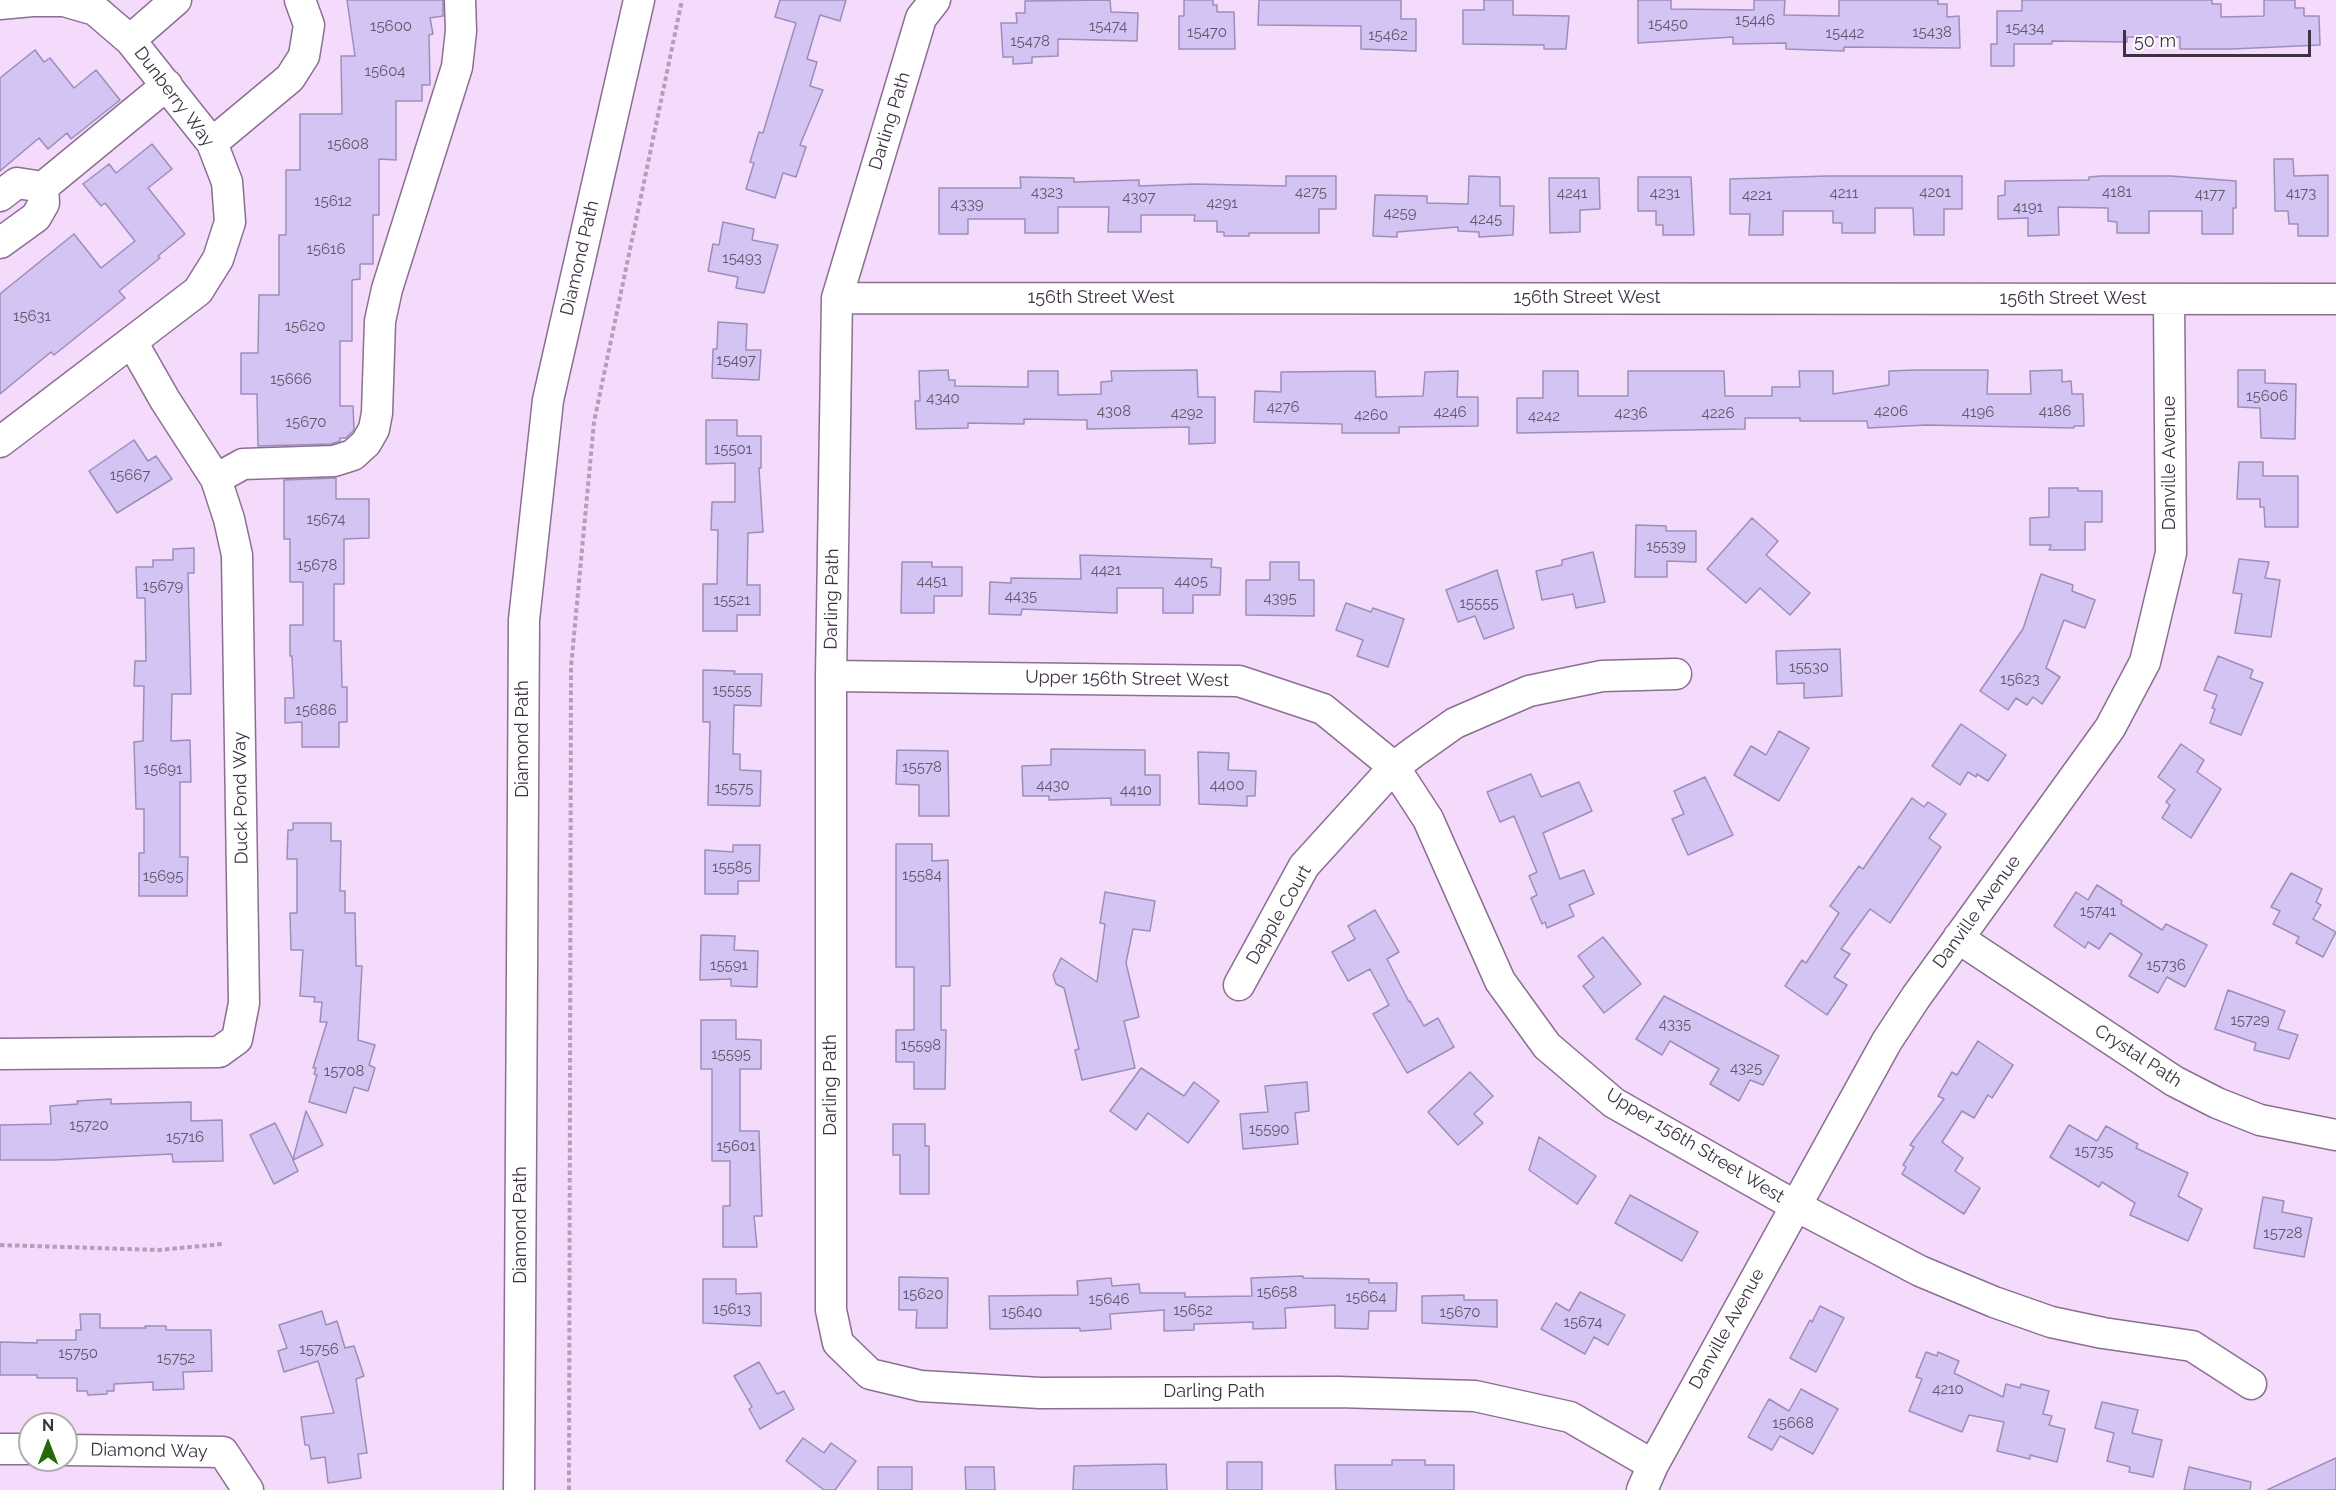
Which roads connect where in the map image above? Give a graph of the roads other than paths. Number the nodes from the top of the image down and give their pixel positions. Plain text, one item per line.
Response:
1 (176, 0) edge
2 (300, 0) edge
3 (460, 0) edge
4 (639, 0) edge
5 (935, 0) edge
6 (0, 4) edge
7 (130, 40) junction
8 (167, 85) junction
9 (212, 143) junction
10 (43, 187) junction
11 (0, 196) edge
12 (0, 243) edge
13 (837, 298) junction
14 (2169, 299) junction
15 (2336, 299) edge
16 (132, 342) junction
17 (0, 441) edge
18 (216, 479) junction
19 (1676, 674) dead end
20 (831, 676) junction
21 (1394, 767) junction
22 (1958, 938) junction
23 (1239, 985) dead end
24 (0, 1054) edge
25 (2336, 1135) edge
26 (1794, 1205) junction
27 (2251, 1384) dead end
28 (0, 1449) edge
29 (18, 1449) edge
30 (78, 1450) edge
31 (1648, 1477) edge
32 (248, 1490) edge
33 (519, 1490) edge

1 - 7 street
2 - 9 street
3 - 18 street
4 - 33 street, Diamond Path
5 - 13 street, Darling Path
6 - 7 street, Dunberry Way
7 - 8 street, Dunberry Way
8 - 9 street, Dunberry Way
8 - 10 street
9 - 16 street, Dunberry Way
10 - 11 street
10 - 12 street
13 - 14 street, 156th Street West
13 - 20 street, Darling Path
14 - 15 street, 156th Street West
14 - 22 street, Danville Avenue
16 - 17 street, Dunberry Way
16 - 18 street, Duck Pond Way
18 - 24 street, Duck Pond Way
19 - 21 street, Dapple Court
20 - 21 street, Upper 156th Street West
20 - 31 street, Darling Path
21 - 23 street, Dapple Court
21 - 26 street, Upper 156th Street West
22 - 25 street, Crystal Path
22 - 26 street, Danville Avenue
26 - 27 street, Upper 156th Street West
26 - 31 street, Danville Avenue
28 - 29 street
30 - 32 street, Diamond Way

